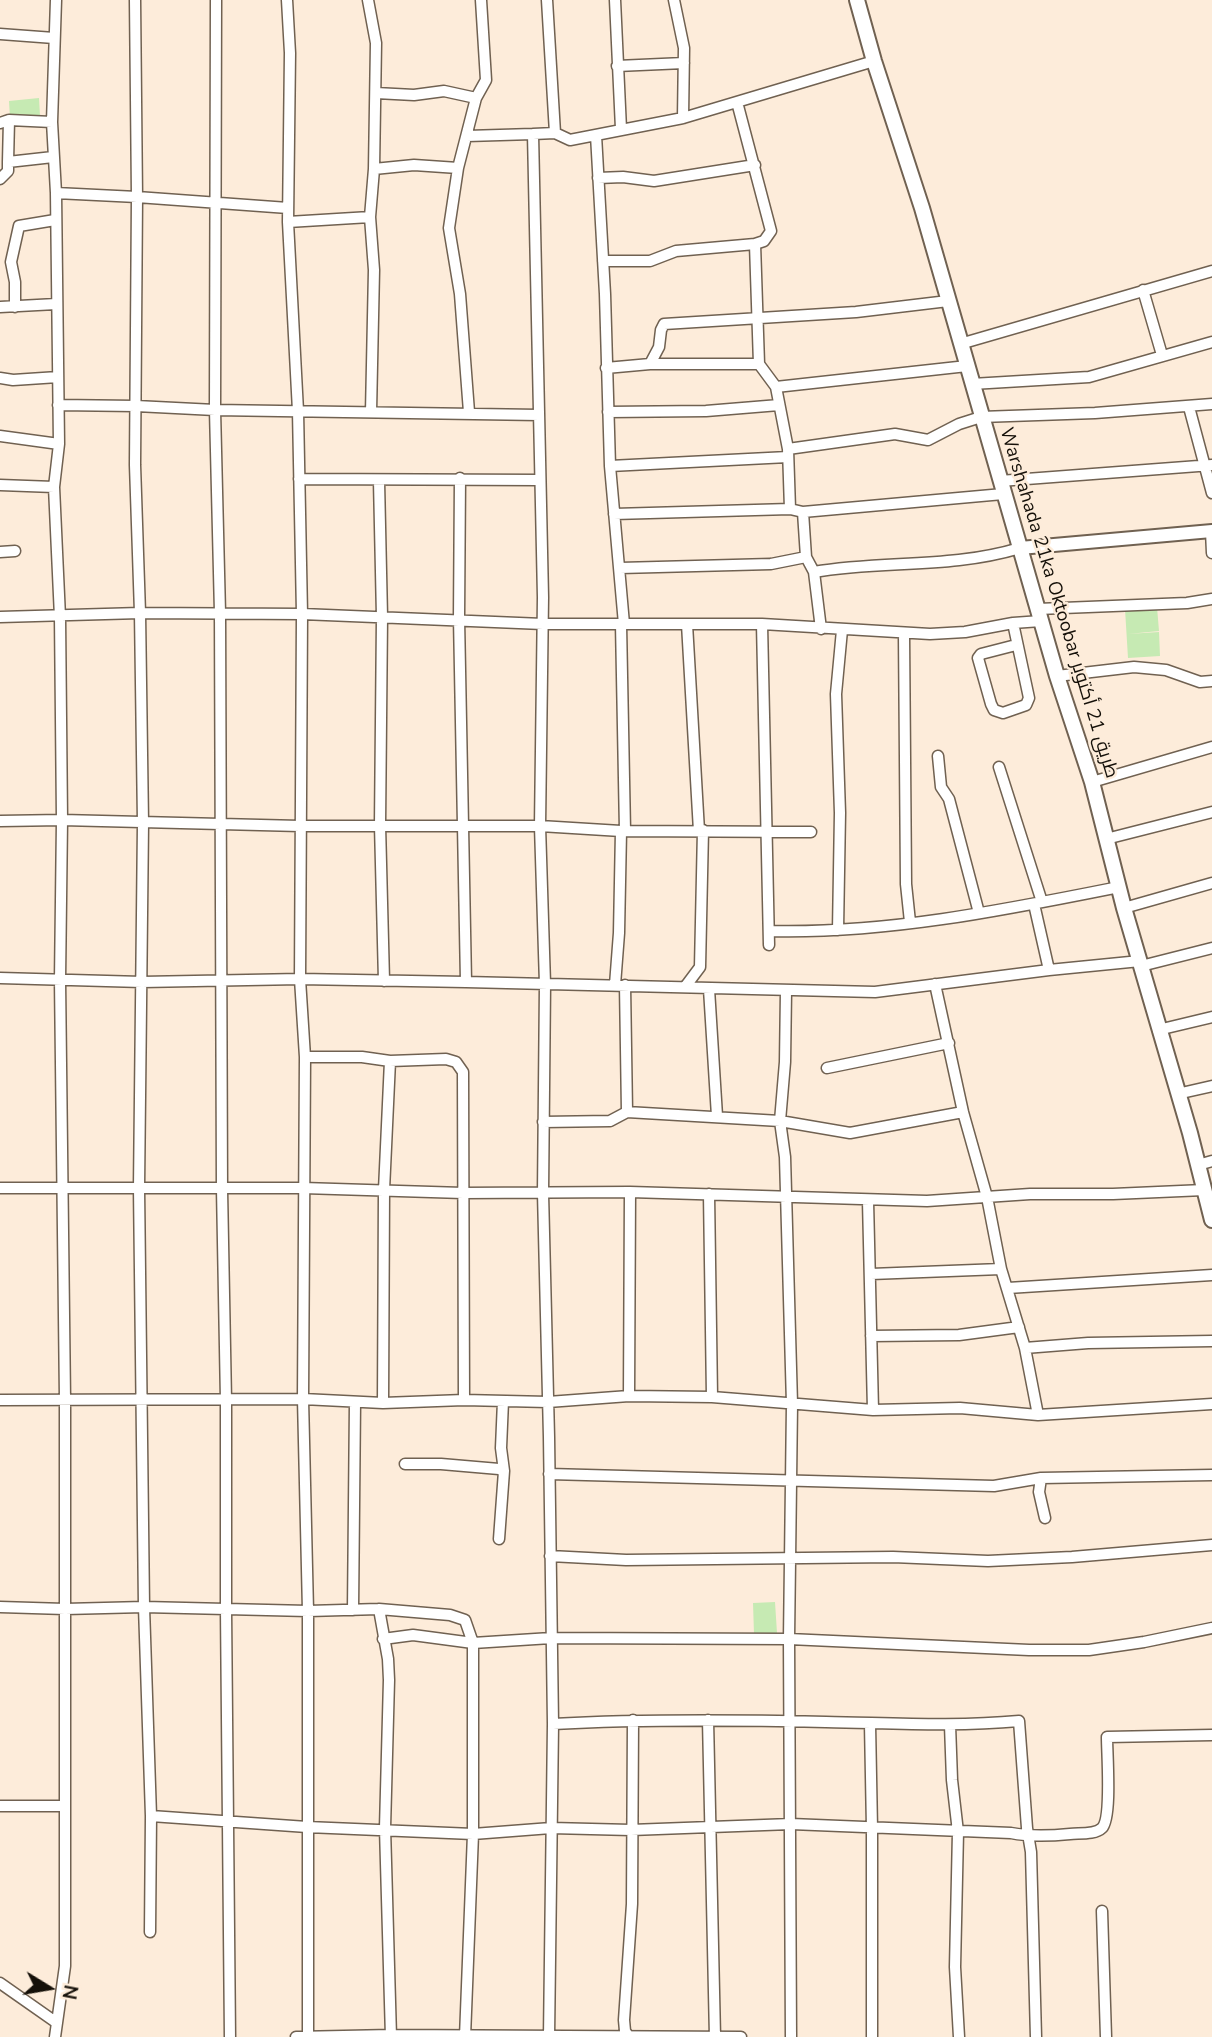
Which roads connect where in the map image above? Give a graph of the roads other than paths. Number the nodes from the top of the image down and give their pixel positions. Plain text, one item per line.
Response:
1 (56, 0) edge
2 (135, 0) edge
3 (216, 0) edge
4 (287, 0) edge
5 (368, 0) edge
6 (481, 0) edge
7 (547, 0) edge
8 (615, 0) edge
9 (674, 0) edge
10 (857, 0) edge
11 (0, 34) edge
12 (54, 38) junction
13 (874, 61) junction
14 (684, 63) junction
15 (617, 66) junction
16 (376, 93) junction
17 (476, 98) junction
18 (737, 102) junction
19 (683, 118) junction
20 (5, 122) edge
21 (52, 122) junction
22 (621, 129) junction
23 (555, 133) junction
24 (533, 134) junction
25 (596, 135) junction
26 (467, 136) junction
27 (53, 158) junction
28 (8, 162) junction
29 (755, 165) junction
30 (458, 168) junction
31 (374, 169) junction
32 (598, 178) junction
33 (0, 179) edge
34 (56, 193) junction
35 (136, 197) junction
36 (215, 202) junction
37 (288, 208) junction
38 (370, 217) junction
39 (55, 220) junction
40 (288, 222) junction
41 (755, 244) junction
42 (603, 261) junction
43 (1212, 271) edge
44 (1143, 290) junction
45 (948, 301) junction
46 (56, 304) junction
47 (0, 307) edge
48 (15, 307) junction
49 (758, 316) junction
50 (1212, 342) edge
51 (960, 344) junction
52 (1162, 355) junction
53 (650, 364) junction
54 (759, 364) junction
55 (967, 366) junction
56 (606, 368) junction
57 (58, 377) junction
58 (0, 378) edge
59 (972, 384) junction
60 (776, 387) junction
61 (1212, 404) edge
62 (58, 405) junction
63 (136, 405) junction
64 (779, 405) junction
65 (1189, 407) junction
66 (215, 410) junction
67 (298, 411) junction
68 (371, 412) junction
69 (469, 412) junction
70 (608, 412) junction
71 (539, 415) junction
72 (981, 417) junction
73 (0, 436) edge
74 (59, 444) junction
75 (788, 453) junction
76 (1209, 466) edge
77 (610, 467) junction
78 (460, 478) junction
79 (299, 479) junction
80 (540, 480) junction
81 (379, 481) junction
82 (0, 485) edge
83 (54, 487) junction
84 (1001, 487) junction
85 (1212, 493) edge
86 (790, 509) junction
87 (803, 512) junction
88 (614, 514) junction
89 (1211, 531) edge
90 (1020, 548) junction
91 (15, 551) dead end
92 (0, 552) edge
93 (1212, 552) edge
94 (806, 557) junction
95 (620, 568) junction
96 (814, 572) junction
97 (1212, 599) edge
98 (140, 613) junction
99 (220, 613) junction
100 (302, 614) junction
101 (1040, 615) junction
102 (0, 617) edge
103 (60, 617) junction
104 (382, 617) junction
105 (459, 618) junction
106 (1013, 623) junction
107 (543, 624) junction
108 (623, 624) junction
109 (687, 624) junction
110 (762, 624) junction
111 (821, 629) junction
112 (842, 630) junction
113 (904, 634) junction
114 (1016, 645) junction
115 (1057, 676) junction
116 (1212, 681) edge
117 (1212, 747) edge
118 (938, 756) dead end
119 (999, 768) dead end
120 (1092, 782) junction
121 (1212, 812) edge
122 (62, 820) junction
123 (0, 821) edge
124 (143, 823) junction
125 (221, 824) junction
126 (380, 825) junction
127 (300, 826) junction
128 (462, 826) junction
129 (540, 826) junction
130 (701, 830) junction
131 (623, 831) junction
132 (768, 832) junction
133 (811, 832) dead end
134 (1106, 839) junction
135 (1212, 883) edge
136 (1119, 887) junction
137 (1038, 903) junction
138 (1124, 908) junction
139 (979, 913) junction
140 (910, 922) junction
141 (769, 930) junction
142 (838, 930) junction
143 (769, 945) dead end
144 (1212, 948) edge
145 (1141, 963) junction
146 (1049, 970) junction
147 (0, 978) edge
148 (300, 979) junction
149 (60, 980) junction
150 (223, 980) junction
151 (384, 981) junction
152 (142, 982) junction
153 (466, 982) junction
154 (545, 984) junction
155 (935, 984) junction
156 (620, 985) junction
157 (685, 987) junction
158 (709, 989) junction
159 (786, 991) junction
160 (1212, 1017) edge
161 (1158, 1030) junction
162 (949, 1043) junction
163 (304, 1057) junction
164 (390, 1061) junction
165 (827, 1068) dead end
166 (1212, 1086) edge
167 (1177, 1094) junction
168 (627, 1112) junction
169 (963, 1112) junction
170 (717, 1116) junction
171 (780, 1121) junction
172 (543, 1122) junction
173 (1205, 1163) edge
174 (0, 1188) edge
175 (62, 1188) junction
176 (139, 1188) junction
177 (303, 1188) junction
178 (222, 1189) junction
179 (384, 1190) junction
180 (1204, 1190) junction
181 (629, 1192) junction
182 (463, 1193) junction
183 (542, 1193) junction
184 (709, 1194) junction
185 (987, 1196) junction
186 (787, 1197) junction
187 (868, 1201) junction
188 (1212, 1220) edge
189 (1000, 1269) junction
190 (871, 1273) junction
191 (1212, 1275) edge
192 (1008, 1288) junction
193 (1019, 1327) junction
194 (871, 1336) junction
195 (1212, 1341) edge
196 (1025, 1348) junction
197 (629, 1396) junction
198 (712, 1397) junction
199 (303, 1399) junction
200 (0, 1400) edge
201 (65, 1400) junction
202 (464, 1400) junction
203 (143, 1401) junction
204 (226, 1401) junction
205 (503, 1401) junction
206 (355, 1402) junction
207 (548, 1402) junction
208 (383, 1403) junction
209 (792, 1404) junction
210 (1212, 1404) edge
211 (873, 1410) junction
212 (1038, 1415) junction
213 (405, 1464) dead end
214 (504, 1471) junction
215 (549, 1474) junction
216 (1212, 1475) edge
217 (1041, 1478) junction
218 (791, 1480) junction
219 (1045, 1518) dead end
220 (499, 1539) dead end
221 (1212, 1545) edge
222 (550, 1556) junction
223 (790, 1559) junction
224 (0, 1607) edge
225 (144, 1607) junction
226 (379, 1608) junction
227 (65, 1609) junction
228 (226, 1610) junction
229 (353, 1610) junction
230 (308, 1611) junction
231 (1212, 1628) edge
232 (551, 1638) junction
233 (383, 1639) junction
234 (789, 1639) junction
235 (473, 1643) junction
236 (633, 1720) junction
237 (708, 1720) junction
238 (790, 1721) junction
239 (553, 1724) junction
240 (870, 1724) junction
241 (950, 1726) junction
242 (1212, 1735) edge
243 (0, 1806) edge
244 (64, 1806) junction
245 (151, 1816) junction
246 (228, 1820) junction
247 (791, 1824) junction
248 (307, 1827) junction
249 (710, 1827) junction
250 (386, 1828) junction
251 (551, 1828) junction
252 (872, 1829) junction
253 (631, 1830) junction
254 (958, 1832) junction
255 (473, 1834) junction
256 (1028, 1836) junction
257 (1102, 1911) dead end
258 (150, 1932) dead end
259 (0, 1983) edge
260 (57, 2023) junction
261 (391, 2036) edge
262 (465, 2036) edge
263 (549, 2036) edge
264 (55, 2037) edge
265 (230, 2037) edge
266 (296, 2037) edge
267 (309, 2037) edge
268 (629, 2037) edge
269 (715, 2037) edge
270 (741, 2037) edge
271 (791, 2037) edge
272 (872, 2037) edge
273 (960, 2037) edge
274 (1037, 2037) edge
275 (1105, 2037) edge

1 - 12 street
2 - 35 street
3 - 36 street
4 - 37 street
5 - 16 street
6 - 17 street
7 - 23 street
8 - 15 street
9 - 14 street
10 - 13 main road, Warshahada 21ka Oktoobar طريق 21 أكتوبر
11 - 12 street
12 - 21 street
13 - 18 street
13 - 45 main road, Warshahada 21ka Oktoobar طريق 21 أكتوبر
14 - 15 street
14 - 19 street
15 - 22 street
16 - 17 street
16 - 31 street
17 - 26 street
18 - 19 street
18 - 29 street
19 - 22 street
20 - 21 street
20 - 28 street
21 - 27 street
22 - 25 street
23 - 24 street
23 - 25 street
24 - 26 street
24 - 71 street
25 - 32 street
26 - 30 street
27 - 28 street
27 - 34 street
28 - 33 street
29 - 32 street
29 - 41 street
30 - 31 street
30 - 69 street
31 - 38 street
32 - 42 street
34 - 35 street
34 - 39 street
35 - 36 street
35 - 63 street
36 - 37 street
36 - 66 street
37 - 40 street
38 - 40 street
38 - 68 street
39 - 46 street
39 - 48 street
40 - 67 street
41 - 42 street
41 - 49 street
42 - 56 street
43 - 44 street
44 - 51 street
44 - 52 street
45 - 49 street
45 - 51 main road, Warshahada 21ka Oktoobar طريق 21 أكتوبر
46 - 48 street
46 - 57 street
47 - 48 street
49 - 53 street
49 - 54 street
50 - 52 street
51 - 55 main road, Warshahada 21ka Oktoobar طريق 21 أكتوبر
52 - 59 street
53 - 54 street
53 - 56 street
54 - 60 street
55 - 59 main road, Warshahada 21ka Oktoobar طريق 21 أكتوبر
55 - 60 street
56 - 70 street
57 - 58 street
57 - 62 street
59 - 72 main road, Warshahada 21ka Oktoobar طريق 21 أكتوبر
60 - 64 street
61 - 65 street
62 - 63 street
62 - 74 street
63 - 66 street
63 - 98 street
64 - 70 street
64 - 75 street
65 - 72 street
65 - 76 street
66 - 67 street
66 - 99 street
67 - 68 street
67 - 79 street
68 - 69 street
69 - 71 street
70 - 77 street
71 - 80 street
72 - 75 street
72 - 84 main road, Warshahada 21ka Oktoobar طريق 21 أكتوبر
73 - 74 street
74 - 83 street
75 - 77 street
75 - 86 street
76 - 84 street
76 - 85 street
77 - 88 street
78 - 80 street
78 - 81 street
78 - 105 street
79 - 81 street
79 - 100 street
80 - 107 street
81 - 104 street
82 - 83 street
83 - 103 street
84 - 87 street
84 - 90 main road, Warshahada 21ka Oktoobar طريق 21 أكتوبر
86 - 87 street
86 - 88 street
87 - 94 street
88 - 95 street
89 - 90 street
89 - 93 street
90 - 96 street
90 - 101 main road, Warshahada 21ka Oktoobar طريق 21 أكتوبر
91 - 92 street
94 - 95 street
94 - 96 street
95 - 108 street
96 - 111 street
97 - 101 street
98 - 99 street
98 - 103 street
98 - 124 street
99 - 100 street
99 - 125 street
100 - 104 street
100 - 127 street
101 - 106 street
101 - 115 main road, Warshahada 21ka Oktoobar طريق 21 أكتوبر
102 - 103 street
103 - 122 street
104 - 105 street
104 - 126 street
105 - 107 street
105 - 128 street
106 - 113 street
106 - 114 street
107 - 108 street
107 - 129 street
108 - 109 street
108 - 131 street
109 - 110 street
109 - 130 street
110 - 111 street
110 - 132 street
111 - 112 street
112 - 113 street
112 - 142 street
113 - 140 street
114 - 114 street
115 - 116 street
115 - 120 main road, Warshahada 21ka Oktoobar طريق 21 أكتوبر
117 - 120 street
118 - 139 street
119 - 137 street
120 - 134 main road, Warshahada 21ka Oktoobar طريق 21 أكتوبر
121 - 134 street
122 - 123 street
122 - 124 street
122 - 149 street
124 - 125 street
124 - 152 street
125 - 127 street
125 - 150 street
126 - 127 street
126 - 128 street
126 - 151 street
127 - 148 street
128 - 129 street
128 - 153 street
129 - 131 street
129 - 154 street
130 - 131 street
130 - 132 street
130 - 157 street
131 - 156 street
132 - 133 street
132 - 141 street
134 - 136 main road, Warshahada 21ka Oktoobar طريق 21 أكتوبر
135 - 138 street
136 - 137 street
136 - 138 main road, Warshahada 21ka Oktoobar طريق 21 أكتوبر
137 - 139 street
137 - 146 street
138 - 145 main road, Warshahada 21ka Oktoobar طريق 21 أكتوبر
139 - 140 street
140 - 142 street
141 - 142 street
141 - 143 street
144 - 145 street
145 - 146 street
145 - 161 main road, Warshahada 21ka Oktoobar طريق 21 أكتوبر
146 - 155 street
147 - 149 street
148 - 150 street
148 - 151 street
148 - 163 street
149 - 152 street
149 - 175 street
150 - 152 street
150 - 178 street
151 - 153 street
152 - 176 street
153 - 154 street
154 - 156 street
154 - 172 street
155 - 159 street
155 - 162 street
156 - 157 street
156 - 168 street
157 - 158 street
158 - 159 street
158 - 170 street
159 - 171 street
160 - 161 street
161 - 167 main road, Warshahada 21ka Oktoobar طريق 21 أكتوبر
162 - 165 street
162 - 169 street
163 - 164 street
163 - 177 street
164 - 179 street
164 - 182 street
166 - 167 street
167 - 173 main road, Warshahada 21ka Oktoobar طريق 21 أكتوبر
168 - 170 street
168 - 172 street
169 - 171 street
169 - 185 street
170 - 171 street
171 - 186 street
172 - 183 street
173 - 180 main road, Warshahada 21ka Oktoobar طريق 21 أكتوبر
174 - 175 street
175 - 176 street
175 - 201 street
176 - 178 street
176 - 203 street
177 - 178 street
177 - 179 street
177 - 199 street
178 - 204 street
179 - 182 street
179 - 208 street
180 - 185 street
180 - 188 main road, Warshahada 21ka Oktoobar طريق 21 أكتوبر
181 - 183 street
181 - 184 street
181 - 197 street
182 - 183 street
182 - 202 street
183 - 207 street
184 - 186 street
184 - 198 street
185 - 187 street
185 - 189 street
186 - 187 street
186 - 209 street
187 - 190 street
189 - 190 street
189 - 192 street
190 - 194 street
191 - 192 street
192 - 193 street
193 - 194 street
193 - 196 street
194 - 211 street
195 - 196 street
196 - 212 street
197 - 198 street
197 - 207 street
198 - 209 street
199 - 204 street
199 - 206 street
199 - 230 street
200 - 201 street
201 - 203 street
201 - 227 street
202 - 205 street
202 - 208 street
203 - 204 street
203 - 225 street
204 - 228 street
205 - 207 street
205 - 214 street
206 - 208 street
206 - 229 street
207 - 215 street
209 - 211 street
209 - 218 street
210 - 212 street
211 - 212 street
213 - 214 street
214 - 220 street
215 - 218 street
215 - 222 street
216 - 217 street
217 - 218 street
217 - 219 street
218 - 223 street
221 - 223 street
222 - 223 street
222 - 232 street
223 - 234 street
224 - 227 street
225 - 227 street
225 - 228 street
225 - 245 street
226 - 229 street
226 - 233 street
226 - 235 street
227 - 244 street
228 - 230 street
228 - 246 street
229 - 230 street
230 - 248 street
231 - 234 street
232 - 234 street
232 - 235 street
232 - 239 street
233 - 235 street
233 - 250 street
234 - 238 street
235 - 255 street
236 - 237 street
236 - 239 street
236 - 253 street
237 - 238 street
237 - 249 street
238 - 240 street
238 - 247 street
239 - 251 street
240 - 241 street
240 - 252 street
241 - 254 street
241 - 256 street
242 - 256 street
243 - 244 street
244 - 260 street
245 - 246 street
245 - 258 street
246 - 248 street
246 - 265 street
247 - 249 street
247 - 252 street
247 - 271 street
248 - 250 street
248 - 267 street
249 - 253 street
249 - 269 street
250 - 255 street
250 - 261 street
251 - 253 street
251 - 255 street
251 - 263 street
252 - 254 street
252 - 272 street
253 - 268 street
254 - 256 street
254 - 273 street
255 - 262 street
256 - 274 street
257 - 275 street
259 - 260 street
260 - 264 street
261 - 262 street
261 - 267 street
262 - 263 street
263 - 268 street
266 - 267 street
268 - 269 street
269 - 270 street

